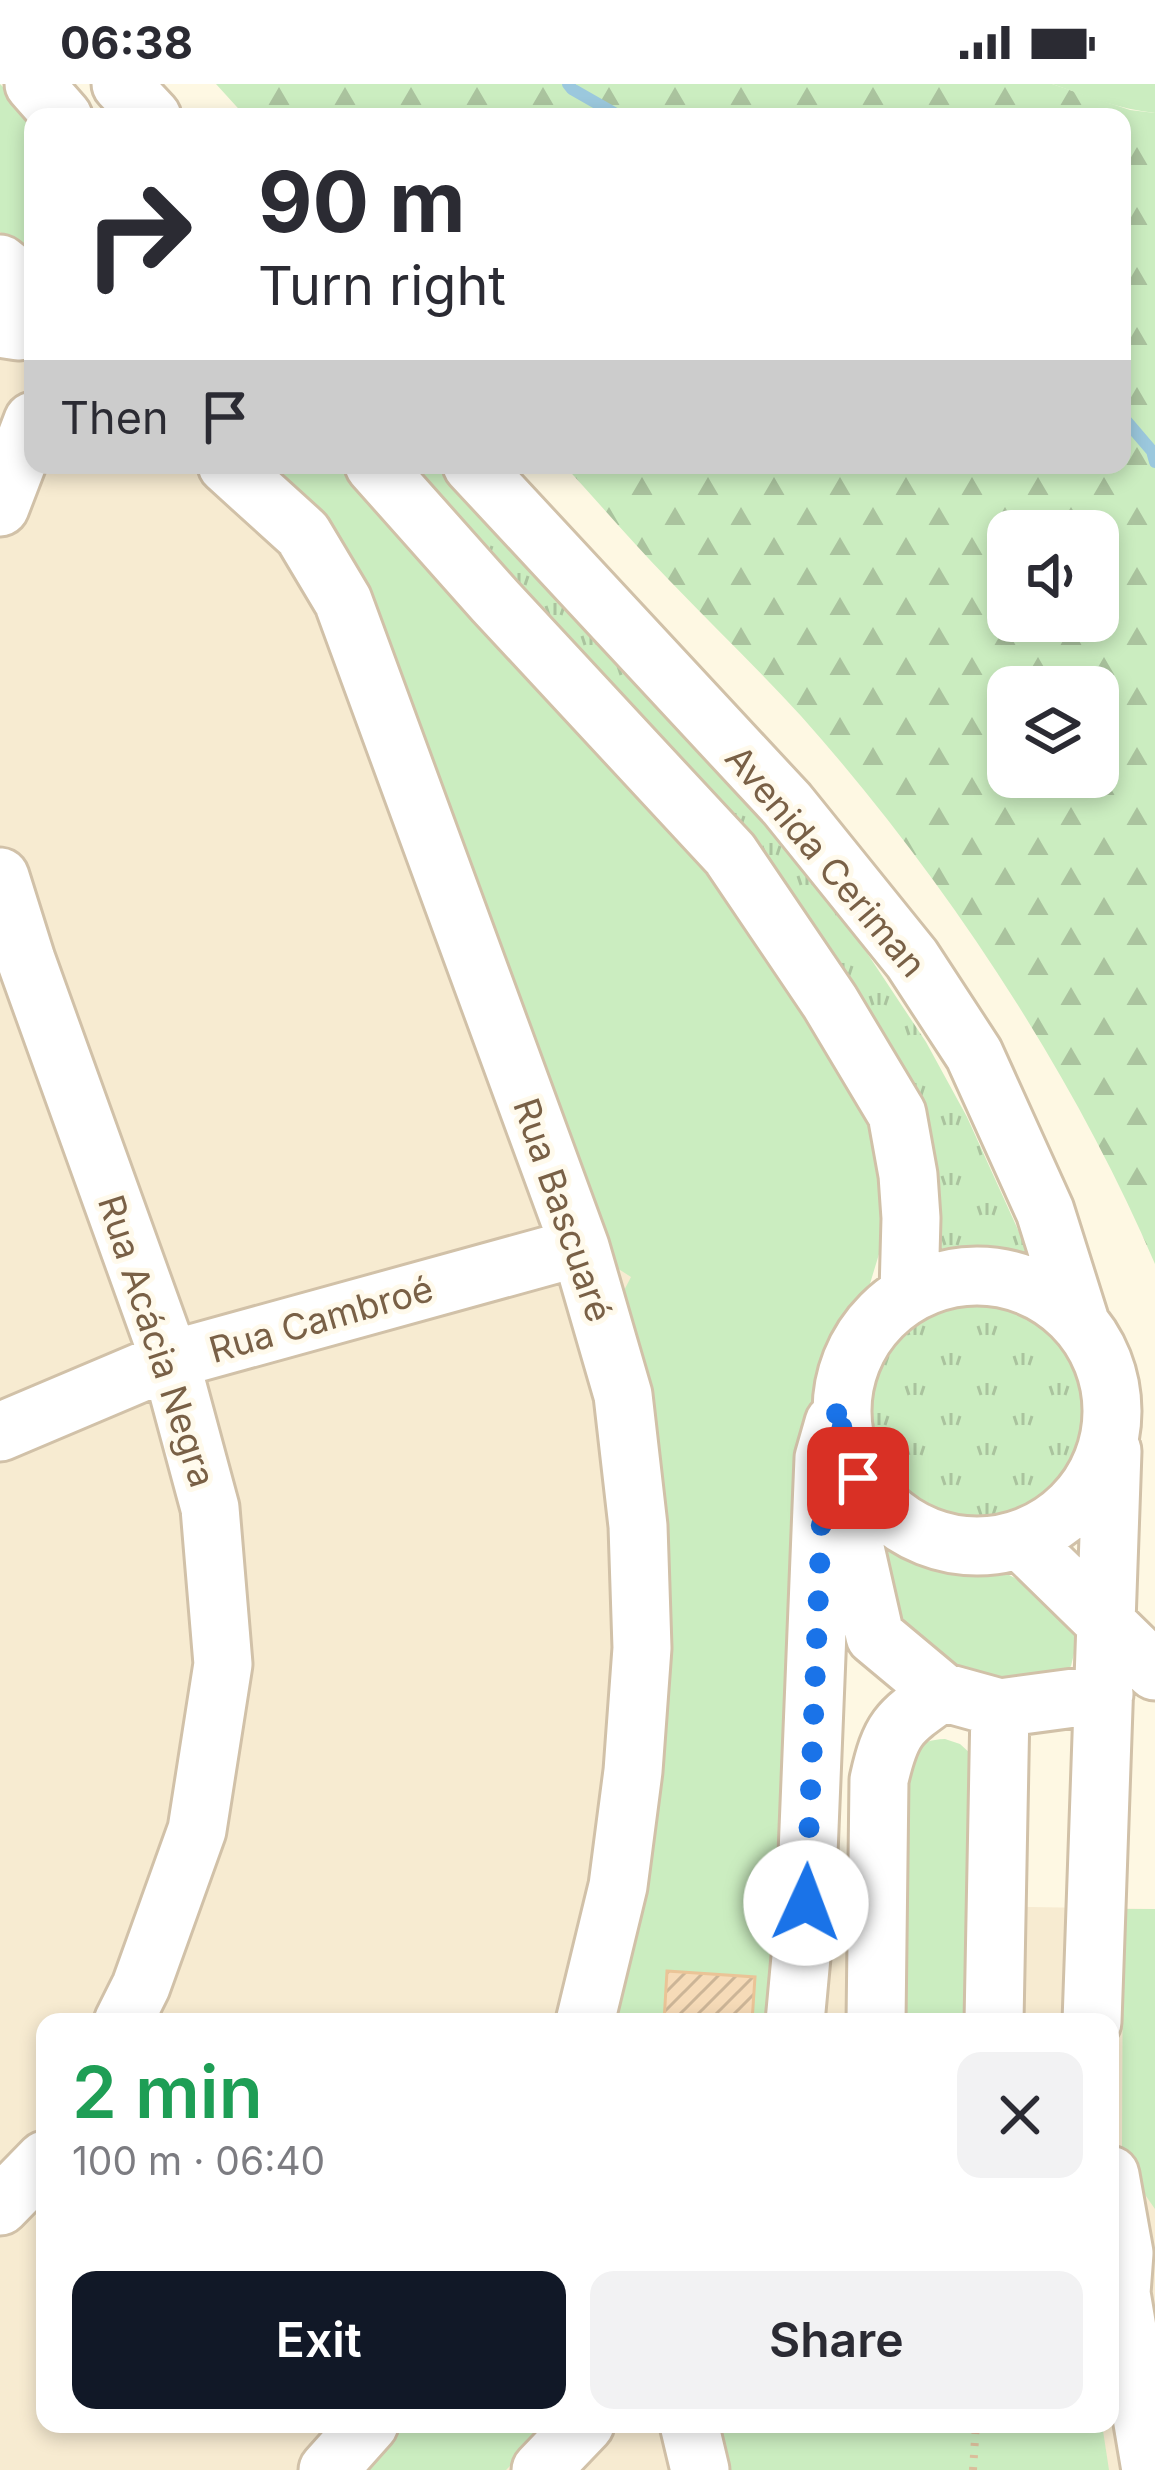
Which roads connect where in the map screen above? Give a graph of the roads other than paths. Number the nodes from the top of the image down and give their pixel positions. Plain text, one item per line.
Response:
1 (34, 84) edge
2 (122, 84) edge
3 (55, 108) edge
4 (144, 108) edge
5 (0, 264) edge
6 (24, 283) edge
7 (24, 444) edge
8 (236, 474) edge
9 (382, 474) edge
10 (480, 474) edge
11 (0, 507) edge
12 (0, 878) edge
13 (580, 1247) junction
14 (909, 1293) junction
15 (1081, 1322) junction
16 (170, 1360) junction
17 (840, 1402) junction
18 (1113, 1407) junction
19 (0, 1432) edge
20 (1155, 1474) edge
21 (858, 1478) junction
22 (1021, 1540) junction
23 (1106, 1624) junction
24 (1155, 1671) edge
25 (942, 1692) junction
26 (1104, 1694) junction
27 (1000, 1708) junction
28 (128, 2013) edge
29 (586, 2013) edge
30 (796, 2013) edge
31 (876, 2013) edge
32 (994, 2013) edge
33 (1092, 2013) edge
34 (36, 2169) edge
35 (0, 2206) edge
36 (1119, 2225) edge
37 (1129, 2292) edge
38 (361, 2433) edge
39 (576, 2433) edge
40 (691, 2433) edge
41 (328, 2470) edge
42 (541, 2470) edge
43 (700, 2470) edge
44 (1151, 2470) edge

1 - 3 street
2 - 4 street
5 - 6 street
7 - 11 street
8 - 13 street, Rua Bascuaré
9 - 14 street, Avenida Ceriman
10 - 15 street, Avenida Ceriman
12 - 16 street, Rua Acácia Negra
13 - 16 street, Rua Cambroé
13 - 29 street, Rua Bascuaré
14 - 15 street
14 - 17 street
15 - 18 street
16 - 19 street, Rua Cambroé
16 - 28 street, Rua Acácia Negra
17 - 21 street
17 - 30 street
18 - 20 street
18 - 22 street
18 - 23 street
21 - 22 street
21 - 25 street
22 - 23 street
23 - 24 street
23 - 26 street
25 - 27 street
25 - 31 street
26 - 27 street
26 - 33 street
27 - 32 street
34 - 35 street
36 - 37 street
37 - 44 street
38 - 41 street
39 - 42 street
40 - 43 street

